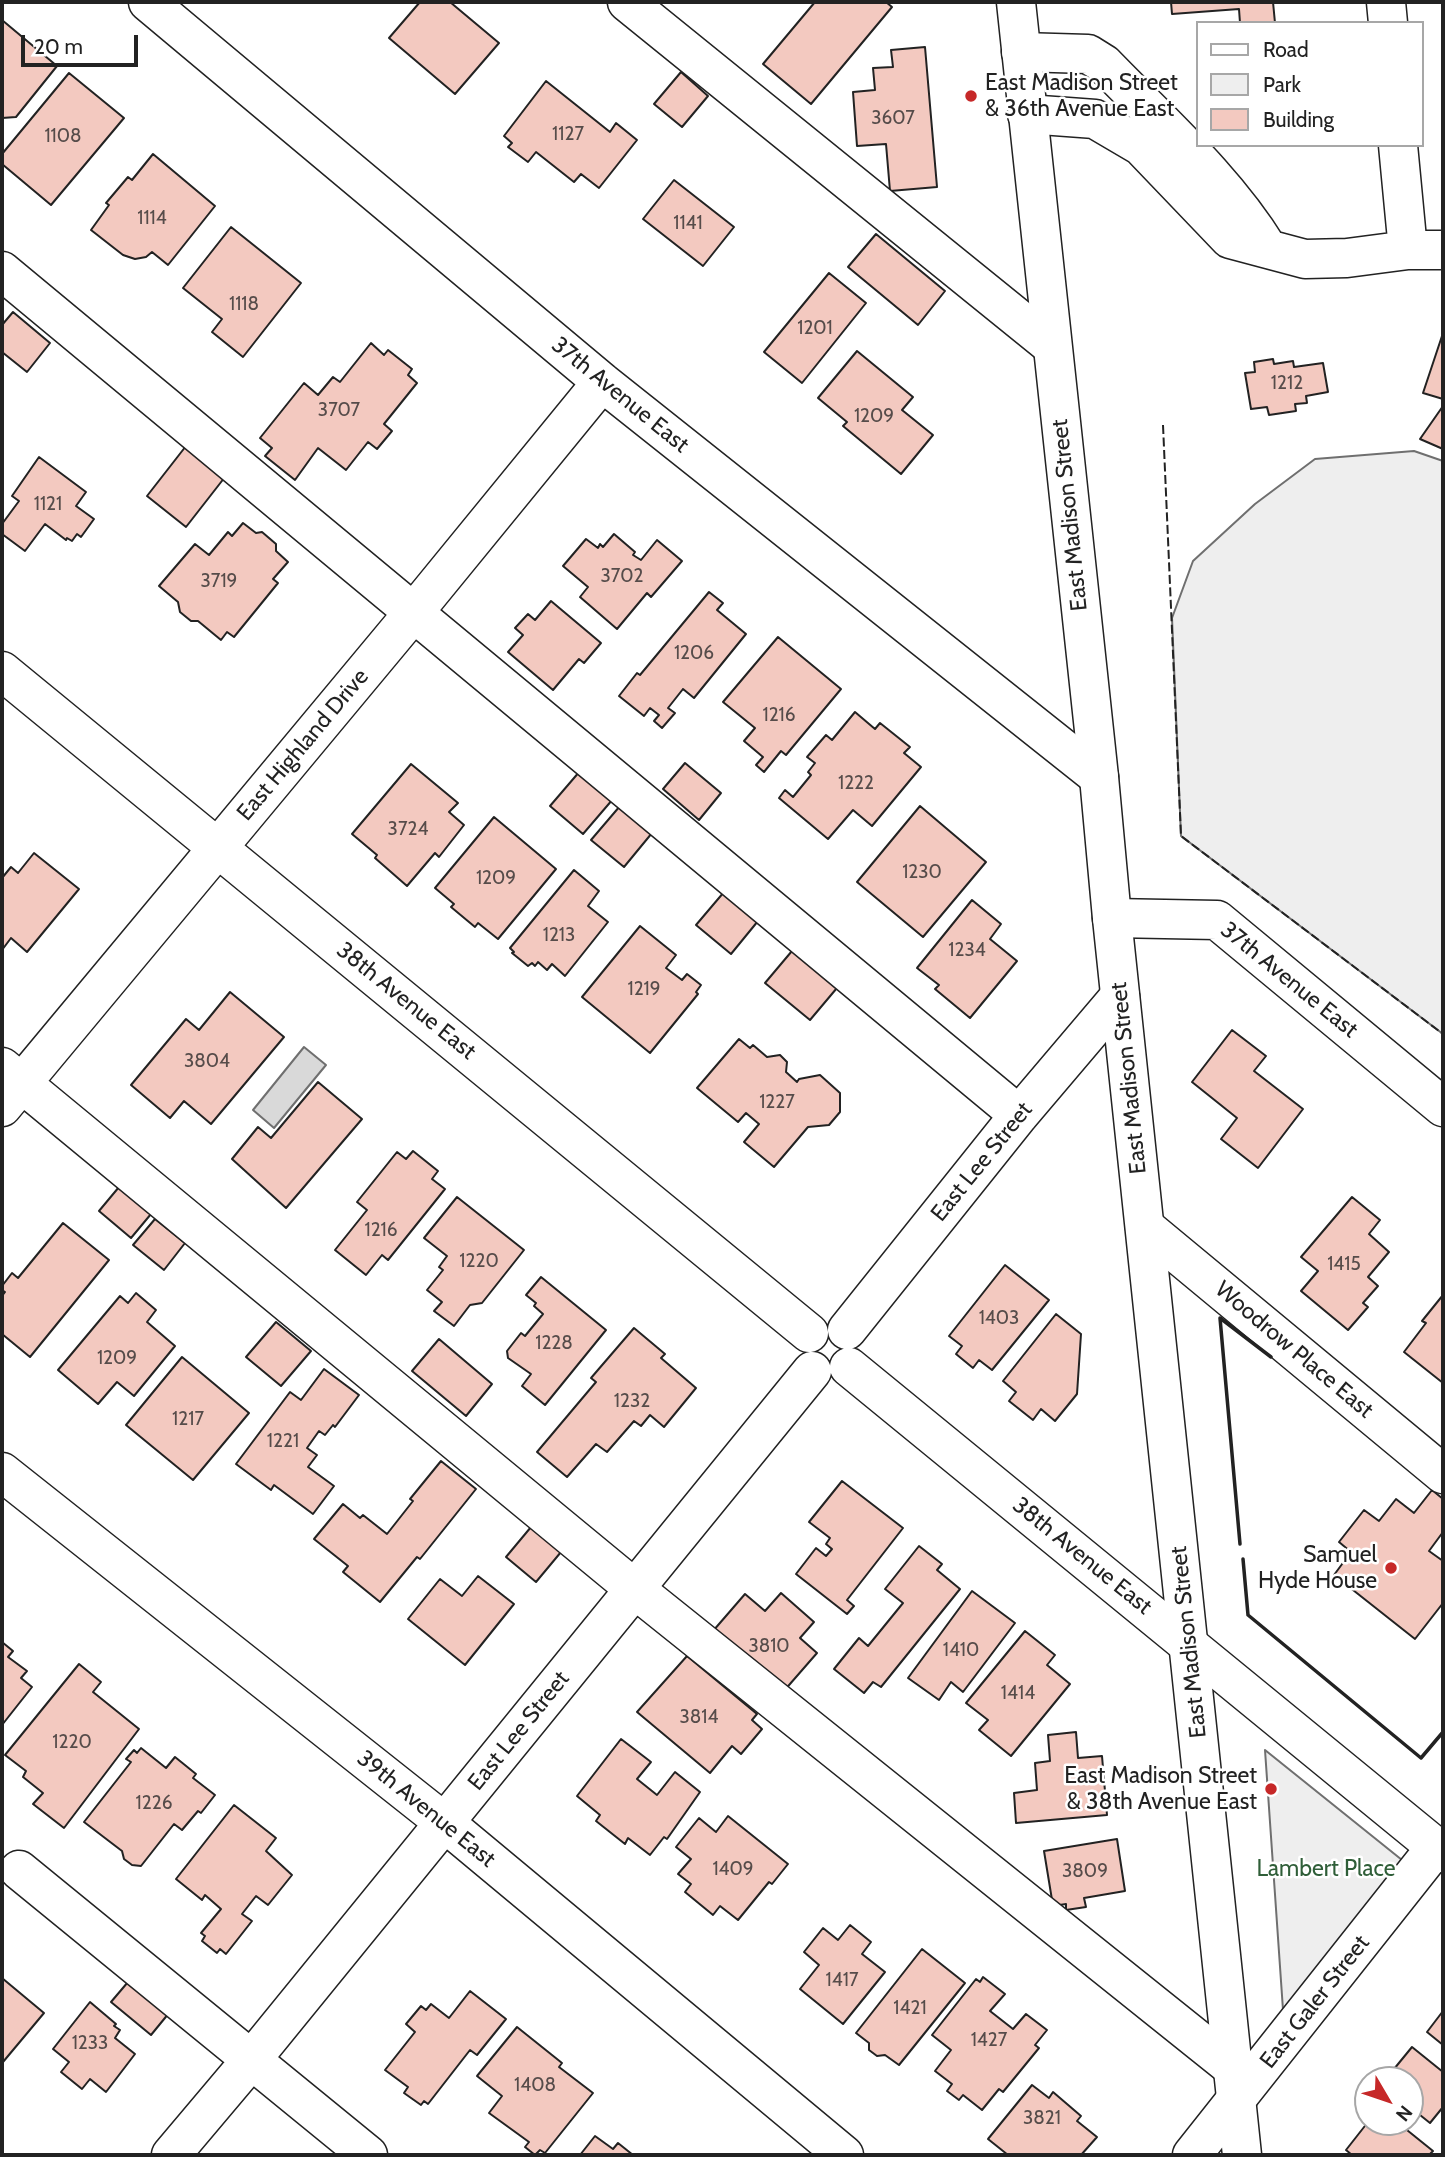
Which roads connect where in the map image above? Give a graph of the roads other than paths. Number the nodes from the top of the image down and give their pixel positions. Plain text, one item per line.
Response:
1 (148, 2) edge
2 (627, 2) edge
3 (1016, 2) edge
4 (1386, 2) edge
5 (1388, 21) edge
6 (1021, 52) junction
7 (1027, 114) junction
8 (1399, 147) edge
9 (1268, 249) junction
10 (1425, 250) edge
11 (2, 271) edge
12 (1052, 346) junction
13 (602, 382) junction
14 (414, 612) junction
15 (2, 671) edge
16 (1099, 777) junction
17 (217, 846) junction
18 (1112, 918) junction
19 (1120, 996) junction
20 (8, 1086) edge
21 (1443, 1107) edge
22 (1019, 1115) junction
23 (1144, 1227) junction
24 (847, 1330) junction
25 (809, 1333) junction
26 (849, 1367) junction
27 (812, 1371) junction
28 (2, 1472) edge
29 (1443, 1474) edge
30 (636, 1590) junction
31 (1189, 1644) junction
32 (444, 1823) junction
33 (1440, 1850) edge
34 (19, 1870) dead end
35 (252, 2059) junction
36 (1235, 2085) junction
37 (171, 2155) edge
38 (368, 2155) edge
39 (844, 2155) edge
40 (1192, 2155) edge
41 (1242, 2155) edge

1 - 13 street, 37th Avenue East
2 - 12 street
3 - 6 street, East Madison Street
4 - 5 street
6 - 7 street, East Madison Street
6 - 9 street
7 - 9 street
7 - 12 street, East Madison Street
8 - 10 street
9 - 10 street
11 - 14 street
12 - 16 street, East Madison Street
13 - 14 street, East Highland Drive
13 - 16 street, 37th Avenue East
14 - 17 street, East Highland Drive
14 - 22 street
15 - 17 street, 38th Avenue East
16 - 18 street, East Madison Street
17 - 20 street, East Highland Drive
17 - 25 street, 38th Avenue East
18 - 19 street, East Madison Street
18 - 21 street, 37th Avenue East
19 - 22 street, East Lee Street
19 - 23 street, East Madison Street
20 - 30 street
22 - 24 street, East Lee Street
23 - 29 street, Woodrow Place East
23 - 31 street, East Madison Street
24 - 25 street
24 - 26 street
25 - 27 street
26 - 27 street
26 - 31 street, 38th Avenue East
27 - 30 street, East Lee Street
28 - 32 street, 39th Avenue East
30 - 32 street, East Lee Street
30 - 36 street
31 - 33 street, 38th Avenue East
31 - 36 street, East Madison Street
32 - 35 street, East Lee Street
32 - 39 street, 39th Avenue East
33 - 36 street, East Galer Street
34 - 35 street
35 - 37 street, East Lee Street
35 - 38 street
36 - 40 street, East Galer Street
36 - 41 street, East Madison Street

